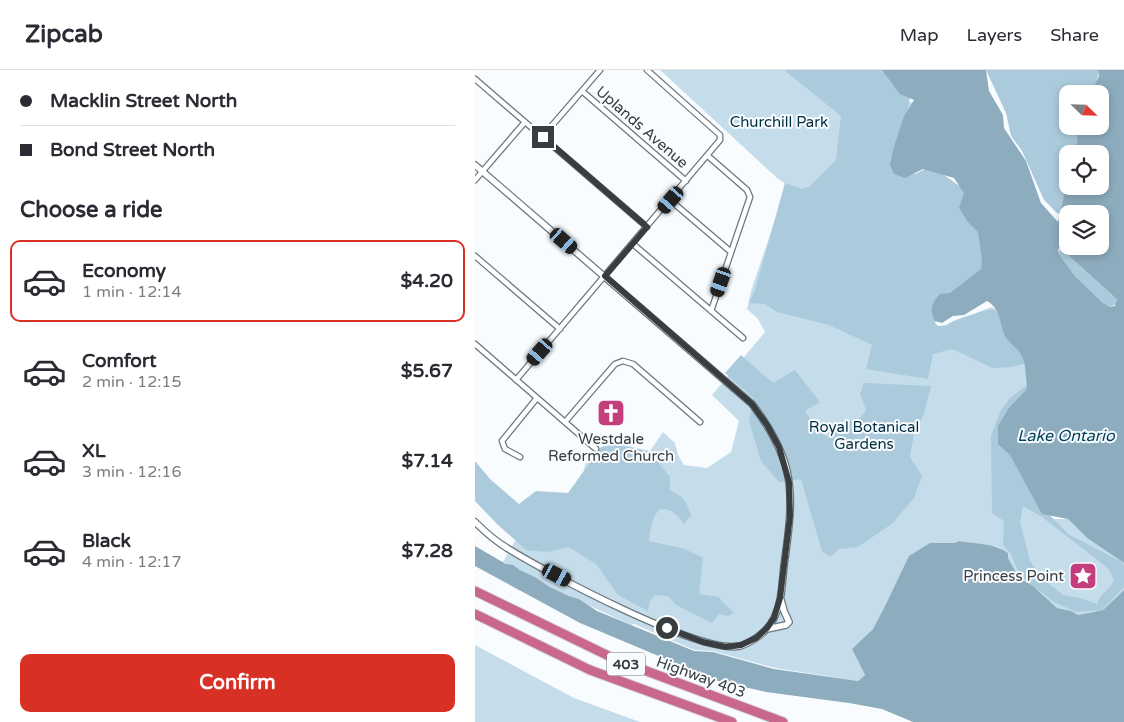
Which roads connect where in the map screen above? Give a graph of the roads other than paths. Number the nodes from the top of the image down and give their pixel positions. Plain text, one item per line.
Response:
1 (600, 70) edge
2 (647, 70) edge
3 (475, 79) edge
4 (582, 91) junction
5 (525, 122) junction
6 (543, 137) junction
7 (708, 156) junction
8 (475, 165) edge
9 (483, 171) junction
10 (475, 180) edge
11 (686, 181) junction
12 (671, 200) junction
13 (647, 227) junction
14 (633, 244) junction
15 (731, 252) junction
16 (475, 256) edge
17 (605, 276) junction
18 (711, 311) junction
19 (560, 329) junction
20 (743, 338) dead end
21 (475, 344) edge
22 (516, 380) junction
23 (537, 398) junction
24 (565, 422) junction
25 (700, 422) dead end
26 (596, 449) dead end
27 (520, 457) dead end
28 (475, 522) edge
29 (475, 591) edge
30 (780, 598) junction
31 (475, 614) edge
32 (767, 629) junction
33 (732, 722) edge
34 (783, 722) edge

1 - 4 street
2 - 7 street
3 - 5 street
4 - 6 street
4 - 11 street, Uplands Avenue
5 - 6 street
5 - 9 street
6 - 13 street
7 - 11 street
7 - 15 street
8 - 9 street
9 - 10 street
9 - 17 street
11 - 12 street
12 - 13 street
12 - 15 street
13 - 14 street
14 - 17 street
14 - 18 street
15 - 18 street
16 - 19 street
17 - 19 street
17 - 30 street
18 - 20 street
19 - 22 street
21 - 22 street
22 - 23 street
23 - 24 street
23 - 27 street
24 - 25 street
24 - 26 street
28 - 32 street
29 - 34 highway, Highway 403 / 403
30 - 32 street
30 - 32 street
31 - 33 highway, Highway 403 / 403

